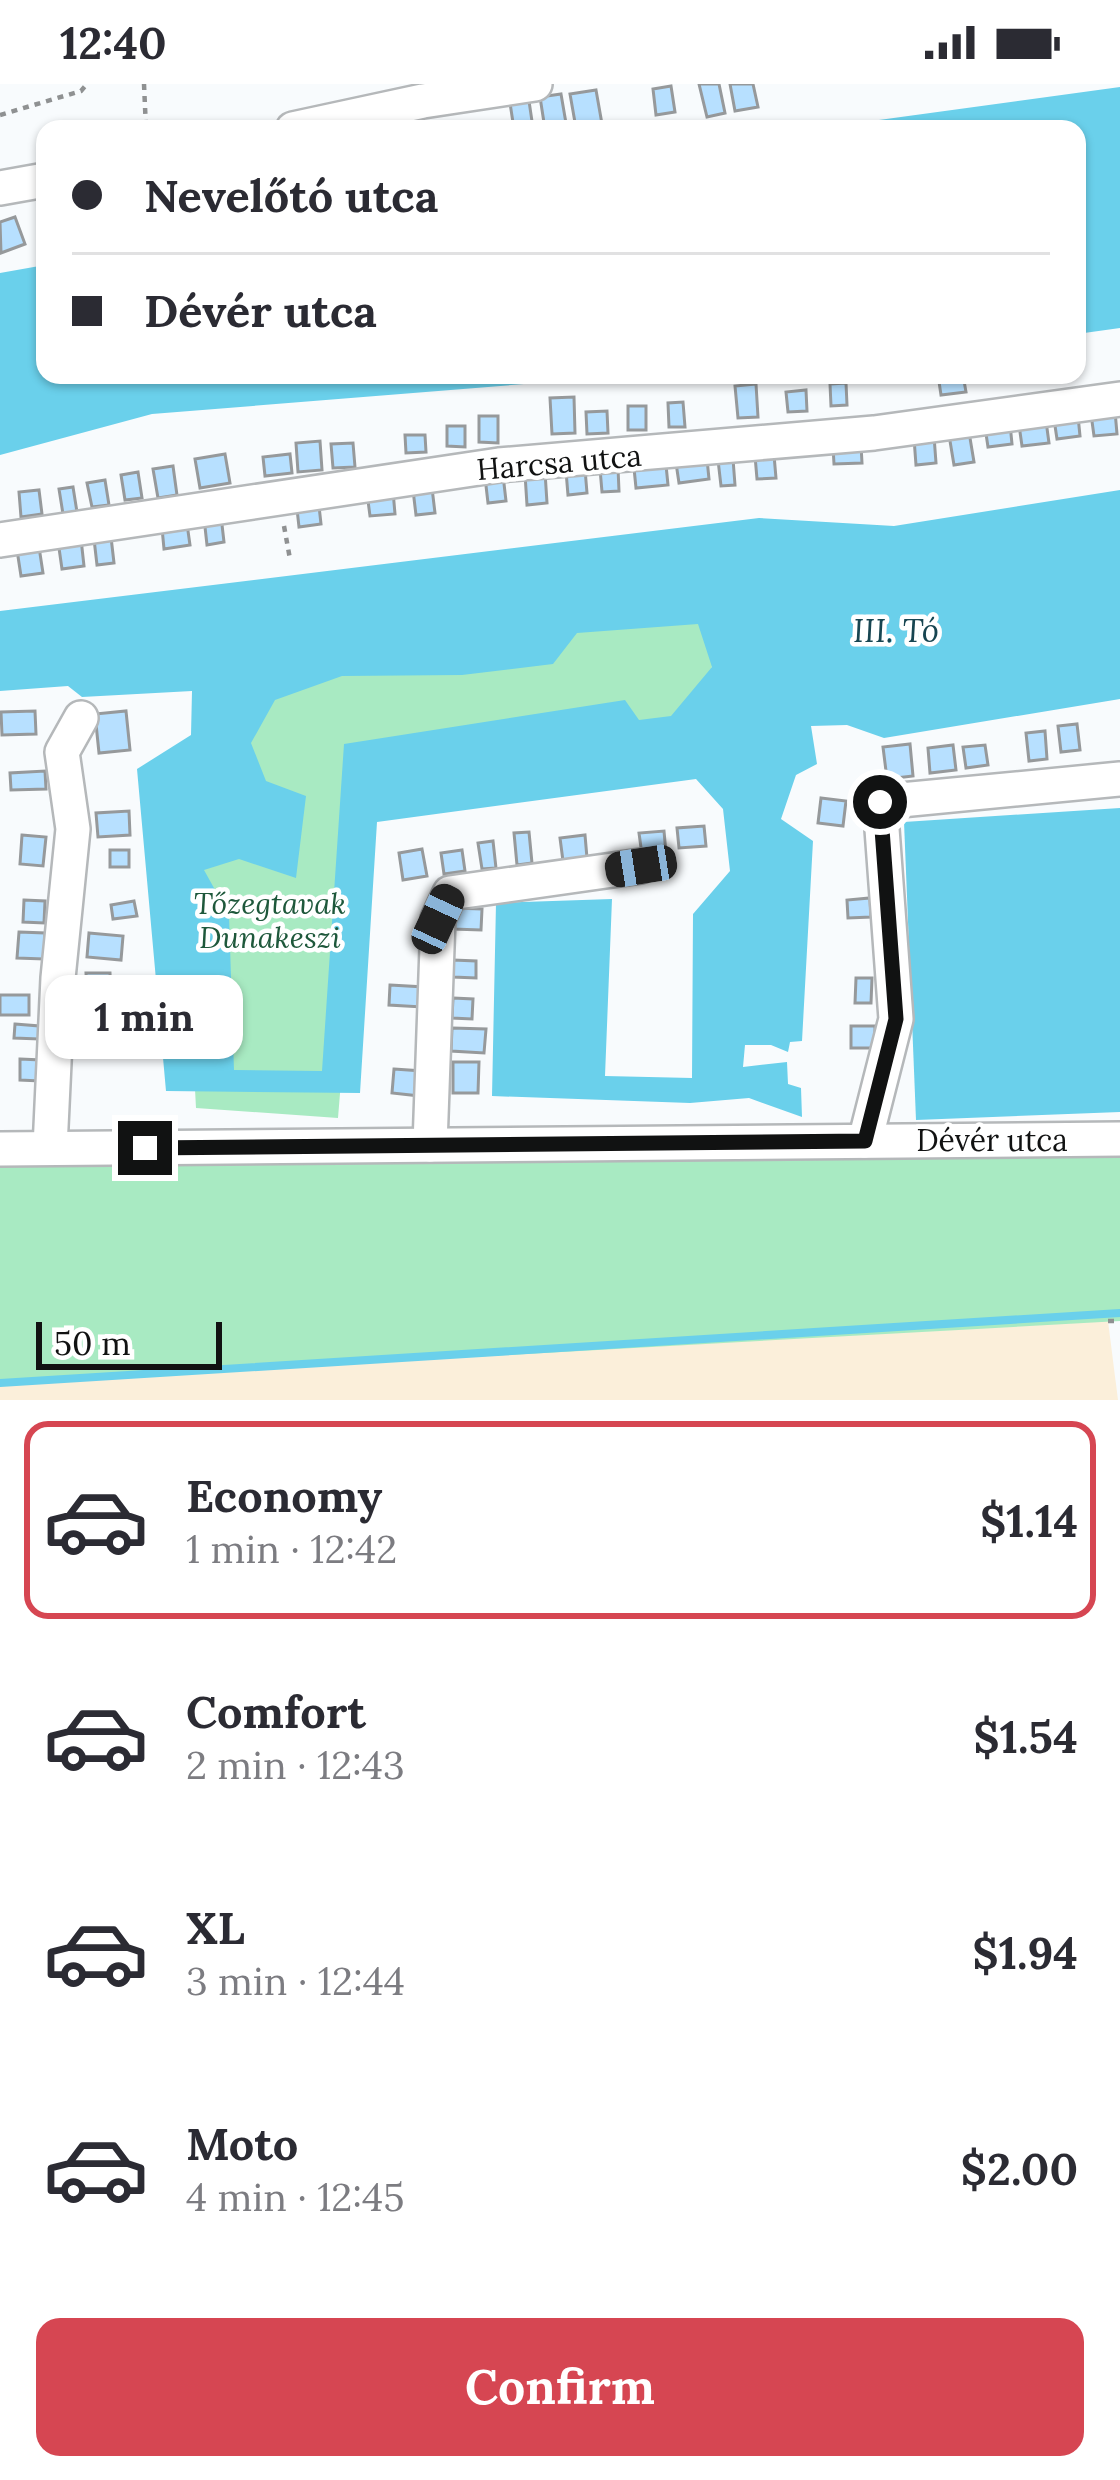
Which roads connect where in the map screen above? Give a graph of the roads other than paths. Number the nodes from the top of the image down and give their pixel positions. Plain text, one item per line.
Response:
1 (535, 84) edge
2 (334, 120) edge
3 (36, 182) edge
4 (0, 188) edge
5 (1120, 399) edge
6 (0, 540) edge
7 (81, 718) dead end
8 (1120, 779) edge
9 (641, 866) dead end
10 (1120, 1139) edge
11 (865, 1141) junction
12 (430, 1145) junction
13 (50, 1148) junction
14 (0, 1149) edge

1 - 2 street
3 - 4 street
5 - 6 street, Harcsa utca
7 - 13 street
8 - 11 street
9 - 12 street
10 - 11 street, Dévér utca
11 - 12 street, Dévér utca
12 - 13 street, Dévér utca
13 - 14 street, Dévér utca

